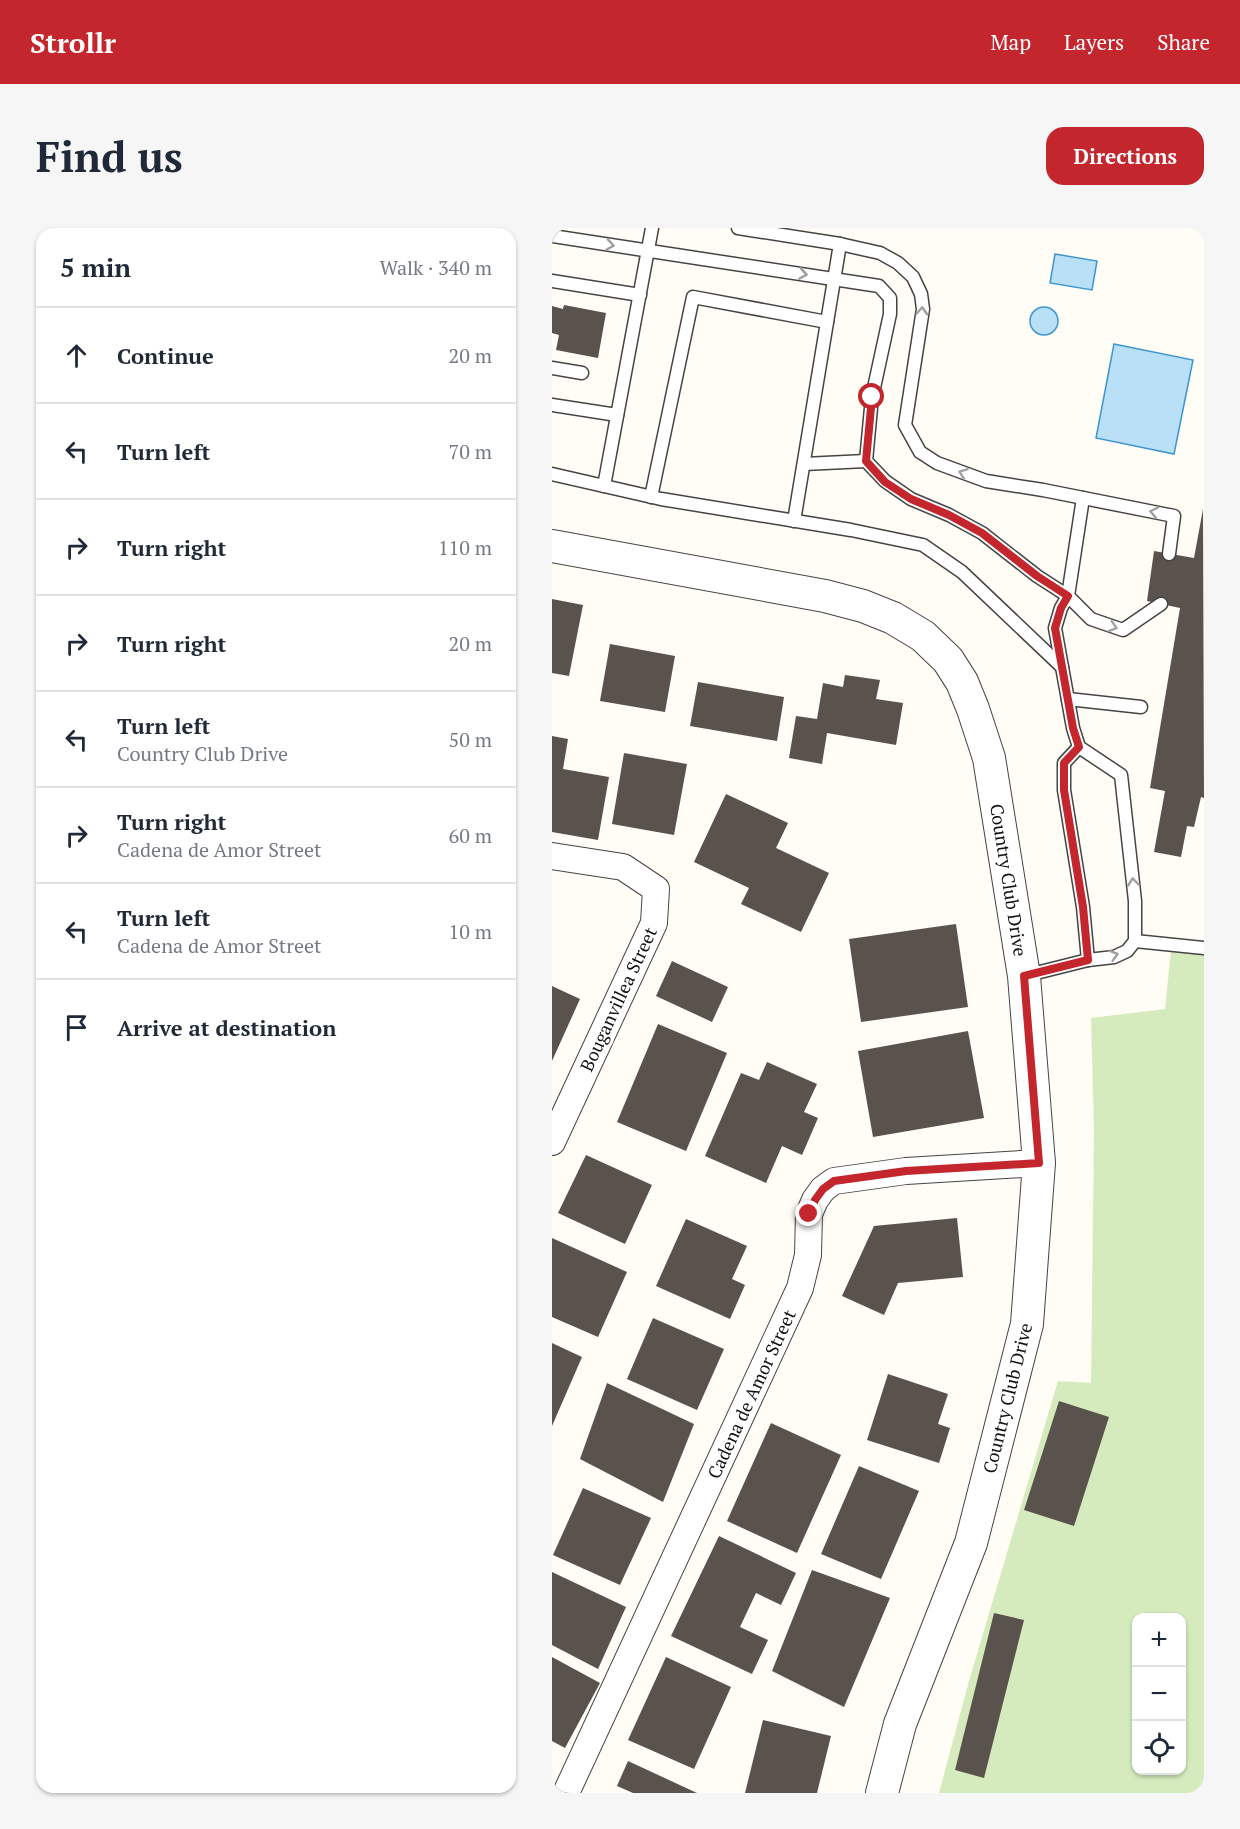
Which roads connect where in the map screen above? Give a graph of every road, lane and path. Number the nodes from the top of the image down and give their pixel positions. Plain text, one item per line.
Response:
1 (652, 228) edge
2 (738, 228) edge
3 (554, 234) edge
4 (840, 244) junction
5 (648, 251) junction
6 (834, 279) junction
7 (552, 281) edge
8 (640, 295) junction
9 (826, 322) junction
10 (552, 368) edge
11 (582, 373) dead end
12 (552, 405) edge
13 (617, 415) junction
14 (866, 461) junction
15 (804, 464) junction
16 (552, 474) edge
17 (604, 486) junction
18 (651, 497) junction
19 (1083, 498) junction
20 (794, 521) junction
21 (552, 546) edge
22 (1168, 554) dead end
23 (1068, 596) junction
24 (1161, 604) dead end
25 (1062, 667) junction
26 (1068, 699) junction
27 (1141, 707) dead end
28 (1079, 747) junction
29 (552, 856) edge
30 (1136, 941) junction
31 (1204, 948) edge
32 (1088, 960) junction
33 (1024, 976) junction
34 (554, 1131) edge
35 (1039, 1163) junction
36 (566, 1793) edge
37 (882, 1793) edge

1 - 5 lane
2 - 4 lane
3 -> 5 lane
4 - 6 lane
19 -> 4 lane
5 -> 6 lane
5 - 8 lane
6 - 9 lane
6 - 14 lane
7 - 8 lane
8 - 13 lane
9 - 15 lane
9 - 18 lane
10 - 11 lane
12 - 13 lane
13 - 17 lane
14 - 15 lane
14 - 23 lane
15 - 20 lane
16 - 17 lane
17 - 18 lane
18 - 20 lane
22 -> 19 lane
19 - 23 lane
20 - 25 lane
21 - 33 street, Country Club Drive
23 -> 24 lane
23 - 25 lane
25 - 26 lane
26 - 27 lane
26 - 28 lane
30 -> 28 lane
28 - 32 lane
29 - 34 street, Bouganvillea Street
30 - 31 lane
32 -> 30 lane
32 - 33 lane
33 - 35 street, Country Club Drive
35 - 36 street, Cadena de Amor Street
35 - 37 street, Country Club Drive

